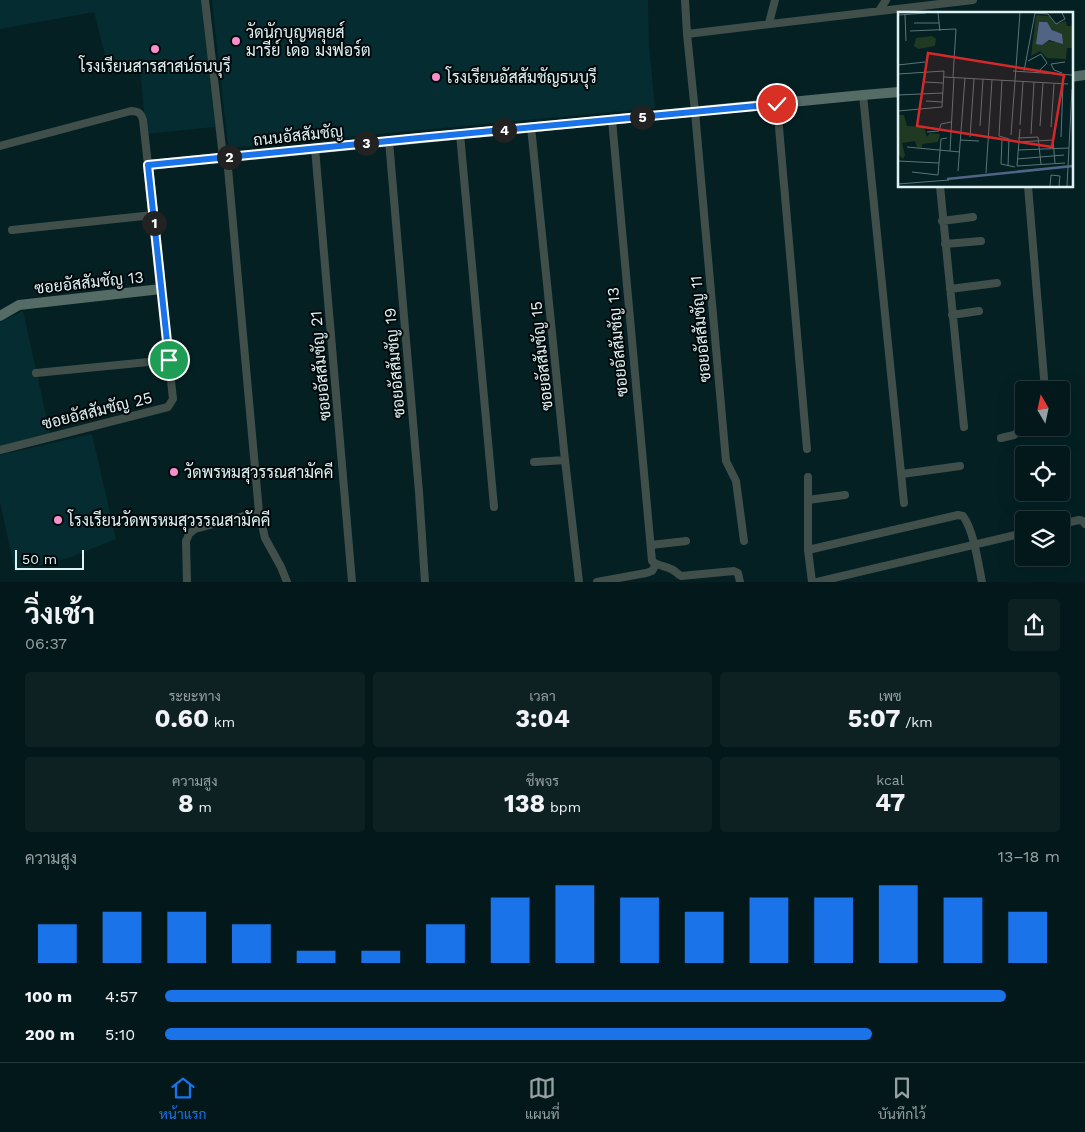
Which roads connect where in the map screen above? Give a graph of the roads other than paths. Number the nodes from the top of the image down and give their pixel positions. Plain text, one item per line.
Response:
1 (205, 0) edge
2 (685, 0) edge
3 (775, 0) edge
4 (886, 0) edge
5 (973, 0) edge
6 (879, 11) junction
7 (769, 23) junction
8 (687, 34) junction
9 (1085, 75) edge
10 (1072, 76) edge
11 (898, 92) edge
12 (863, 95) junction
13 (777, 104) junction
14 (695, 112) junction
15 (612, 120) junction
16 (531, 127) junction
17 (460, 134) junction
18 (388, 141) junction
19 (0, 146) edge
20 (315, 148) junction
21 (225, 157) junction
22 (148, 165) junction
23 (940, 188) edge
24 (1028, 188) edge
25 (153, 215) junction
26 (973, 217) dead end
27 (942, 221) junction
28 (12, 230) dead end
29 (981, 241) dead end
30 (945, 244) junction
31 (997, 283) dead end
32 (161, 289) junction
33 (950, 289) junction
34 (979, 312) dead end
35 (952, 315) junction
36 (0, 316) edge
37 (169, 360) junction
38 (36, 373) dead end
39 (1044, 381) edge
40 (964, 427) dead end
41 (1015, 433) edge
42 (1001, 438) dead end
43 (0, 450) edge
44 (807, 450) dead end
45 (565, 460) junction
46 (534, 462) dead end
47 (960, 466) dead end
48 (902, 474) junction
49 (808, 477) dead end
50 (845, 496) dead end
51 (808, 500) junction
52 (904, 502) dead end
53 (494, 507) dead end
54 (259, 512) junction
55 (1070, 522) edge
56 (1085, 524) edge
57 (1015, 535) edge
58 (686, 541) dead end
59 (744, 541) dead end
60 (650, 545) junction
61 (974, 545) junction
62 (808, 550) junction
63 (654, 563) junction
64 (681, 579) edge
65 (187, 582) edge
66 (286, 582) edge
67 (352, 582) edge
68 (425, 582) edge
69 (580, 582) edge
70 (597, 582) edge
71 (740, 582) edge
72 (812, 582) edge
73 (817, 582) edge
74 (982, 582) edge

1 - 21 street
2 - 8 street, ซอยอัสสัมชัญ 11
3 - 7 street
4 - 6 street
5 - 6 street
6 - 7 street
7 - 8 street
8 - 14 street, ซอยอัสสัมชัญ 11
9 - 10 street
11 - 12 street, ถนนอัสสัมชัญ
12 - 13 street, ถนนอัสสัมชัญ
12 - 48 street
13 - 14 street, ถนนอัสสัมชัญ
13 - 44 street
14 - 15 street, ถนนอัสสัมชัญ
14 - 59 street, ซอยอัสสัมชัญ 11
15 - 16 street, ถนนอัสสัมชัญ
15 - 60 street, ซอยอัสสัมชัญ 13
16 - 17 street, ถนนอัสสัมชัญ
16 - 45 street, ซอยอัสสัมชัญ 15
17 - 18 street, ถนนอัสสัมชัญ
17 - 53 street
18 - 20 street, ถนนอัสสัมชัญ
18 - 68 street, ซอยอัสสัมชัญ 19
19 - 22 street
20 - 21 street, ถนนอัสสัมชัญ
20 - 67 street, ซอยอัสสัมชัญ 21
21 - 22 street, ถนนอัสสัมชัญ
21 - 54 street
22 - 25 street, ซอยอัสสัมชัญ 25
23 - 27 street
24 - 39 street
25 - 28 street
25 - 32 street, ซอยอัสสัมชัญ 25
26 - 27 street
27 - 30 street
29 - 30 street
30 - 33 street
31 - 33 street
32 - 36 street, ซอยอัสสัมชัญ 13
32 - 37 street, ซอยอัสสัมชัญ 25
33 - 35 street
34 - 35 street
35 - 40 street
37 - 38 street
37 - 43 street, ซอยอัสสัมชัญ 25
41 - 42 street
45 - 46 street
45 - 69 street, ซอยอัสสัมชัญ 15
47 - 48 street
48 - 52 street
49 - 51 street
50 - 51 street
51 - 62 street
54 - 65 street
54 - 66 street
55 - 56 street
57 - 61 street
58 - 60 street
60 - 63 street, ซอยอัสสัมชัญ 13
61 - 62 street
61 - 73 street
61 - 74 street
62 - 72 street
63 - 64 street
63 - 70 street
64 - 71 street

